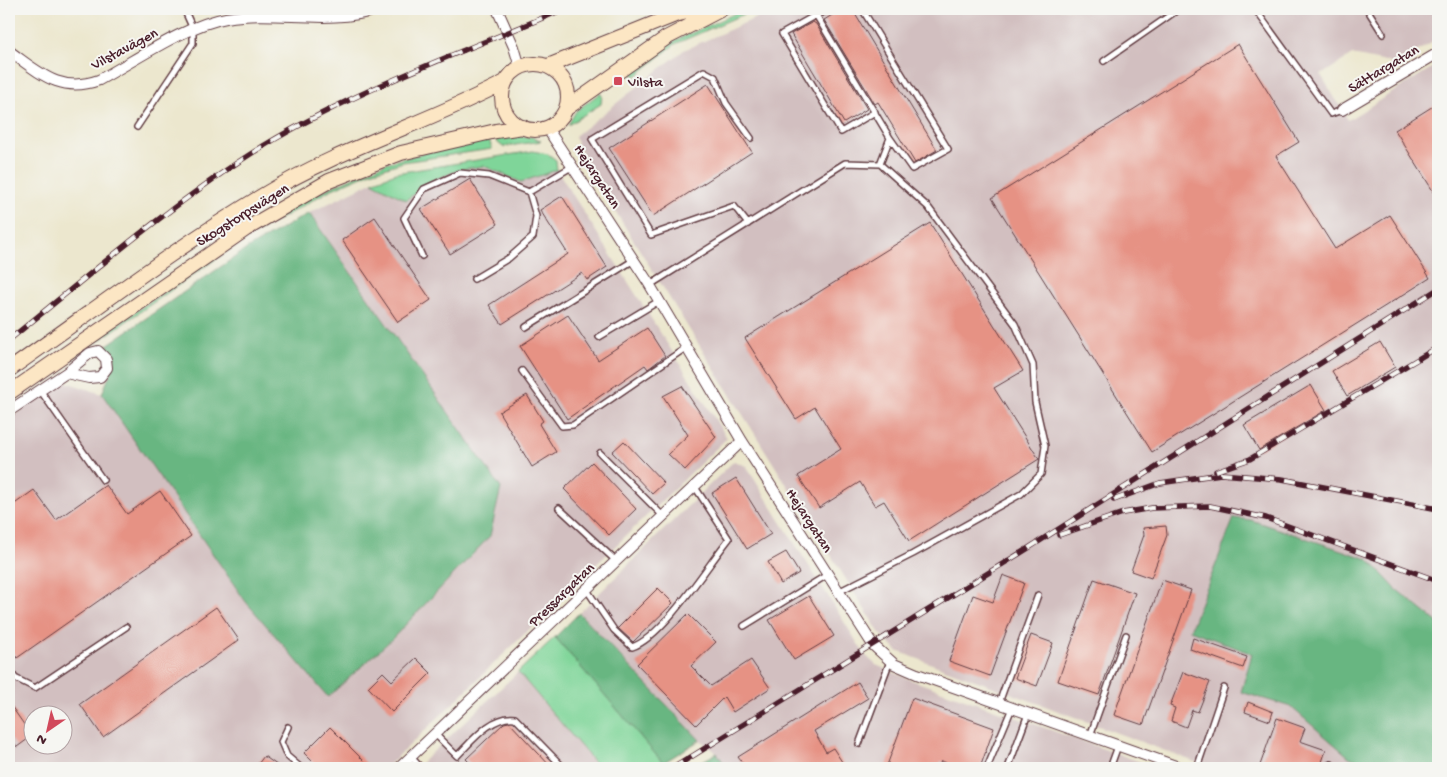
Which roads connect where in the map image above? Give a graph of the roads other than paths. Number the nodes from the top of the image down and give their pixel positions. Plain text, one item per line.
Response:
1 (184, 9) edge
2 (378, 9) edge
3 (497, 9) edge
4 (699, 9) edge
5 (722, 9) edge
6 (830, 9) edge
7 (862, 9) edge
8 (1179, 9) edge
9 (1255, 9) edge
10 (1367, 9) edge
11 (816, 15) junction
12 (193, 29) junction
13 (1383, 34) dead end
14 (9, 51) edge
15 (1438, 53) edge
16 (1104, 61) dead end
17 (548, 66) junction
18 (520, 67) junction
19 (505, 82) junction
20 (567, 108) junction
21 (1342, 110) joint
22 (875, 112) junction
23 (137, 128) dead end
24 (523, 128) junction
25 (547, 128) junction
26 (751, 138) dead end
27 (890, 138) junction
28 (880, 164) junction
29 (573, 165) junction
30 (529, 192) junction
31 (748, 224) junction
32 (422, 256) dead end
33 (634, 260) junction
34 (474, 279) dead end
35 (650, 286) junction
36 (659, 301) junction
37 (526, 327) dead end
38 (599, 337) dead end
39 (687, 347) junction
40 (9, 370) edge
41 (522, 372) dead end
42 (66, 373) dead end
43 (40, 390) junction
44 (9, 393) edge
45 (9, 411) edge
46 (742, 441) junction
47 (600, 453) dead end
48 (103, 480) dead end
49 (695, 486) junction
50 (559, 508) dead end
51 (663, 516) junction
52 (616, 561) junction
53 (827, 575) junction
54 (587, 590) junction
55 (838, 592) junction
56 (1038, 595) dead end
57 (744, 626) dead end
58 (126, 628) dead end
59 (1126, 635) dead end
60 (890, 661) junction
61 (9, 669) edge
62 (1224, 688) dead end
63 (999, 704) junction
64 (1012, 708) junction
65 (1028, 714) junction
66 (288, 727) dead end
67 (434, 734) junction
68 (1090, 736) junction
69 (859, 744) dead end
70 (1118, 746) junction
71 (411, 757) junction
72 (301, 768) edge
73 (399, 768) edge
74 (421, 768) edge
75 (564, 768) edge
76 (987, 768) edge
77 (1008, 768) edge
78 (1110, 768) edge
79 (1181, 768) edge
80 (1197, 768) edge

1 - 12 lane
2 - 12 street, Vilstavägen
3 - 18 street
4 - 17 main road
5 - 20 main road
6 - 11 lane
7 - 27 lane
8 - 16 lane
9 - 21 lane
10 - 13 lane
11 - 22 lane
11 - 22 lane
12 - 14 street, Vilstavägen
12 - 23 lane
15 - 21 street, Sättargatan
17 - 18 main road
17 - 20 main road
18 - 19 main road
19 - 24 main road
19 - 40 main road, Skogstorpsvägen
20 - 25 main road
22 - 27 lane
24 - 25 main road
24 - 44 main road, Skogstorpsvägen
25 - 29 street, Hejargatan
26 - 31 lane
27 - 28 lane
28 - 31 lane
28 - 55 lane
29 - 30 lane
29 - 33 street, Hejargatan
30 - 32 lane
30 - 34 lane
31 - 35 lane
33 - 35 street, Hejargatan
33 - 37 lane
35 - 36 street, Hejargatan
36 - 38 lane
36 - 39 street, Hejargatan
39 - 41 lane
39 - 46 street, Hejargatan
42 - 43 street
43 - 45 street
43 - 48 lane
46 - 49 street, Pressargatan
46 - 53 street, Hejargatan
47 - 51 lane
49 - 51 street, Pressargatan
49 - 54 lane
50 - 52 lane
51 - 52 street, Pressargatan
52 - 54 street, Pressargatan
53 - 55 street, Hejargatan
53 - 57 lane
54 - 67 street, Pressargatan
55 - 60 street, Hejargatan
56 - 63 lane
58 - 61 lane
59 - 68 lane
60 - 63 street, Hejargatan
60 - 69 lane
62 - 80 lane
63 - 64 street, Hejargatan
64 - 65 street, Hejargatan
64 - 76 lane
65 - 68 street, Hejargatan
65 - 77 lane
66 - 72 lane
67 - 71 street, Pressargatan
67 - 75 lane
68 - 70 street, Hejargatan
70 - 78 lane
70 - 79 street, Hejargatan
71 - 73 street, Pressargatan
71 - 74 lane

